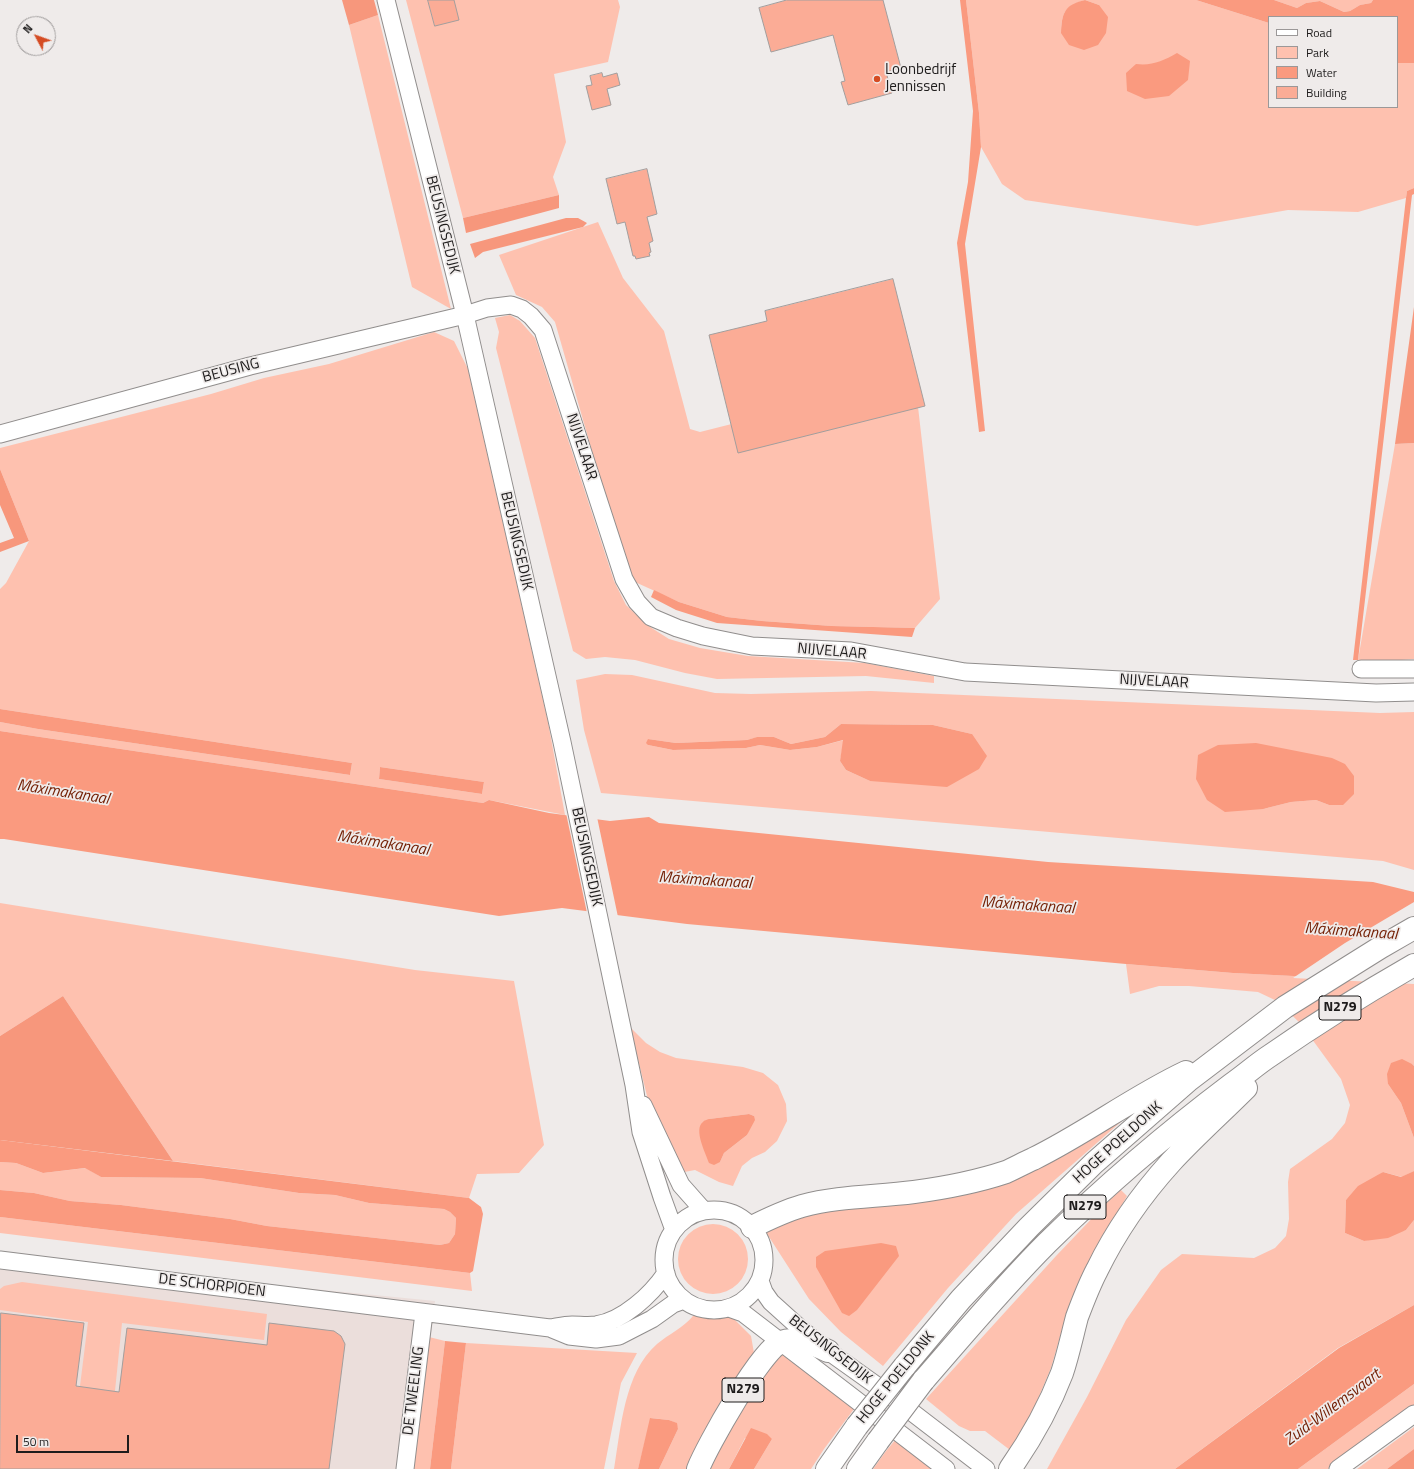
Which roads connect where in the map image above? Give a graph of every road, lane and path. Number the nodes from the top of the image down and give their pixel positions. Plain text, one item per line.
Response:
1 (386, 0) edge
2 (465, 315) junction
3 (0, 434) edge
4 (1361, 669) dead end
5 (1414, 669) edge
6 (1414, 692) edge
7 (1414, 928) edge
8 (1414, 965) edge
9 (1269, 1056) junction
10 (1216, 1058) junction
11 (634, 1085) junction
12 (704, 1211) junction
13 (752, 1227) junction
14 (674, 1230) junction
15 (0, 1260) edge
16 (666, 1273) junction
17 (760, 1281) junction
18 (684, 1300) junction
19 (729, 1308) junction
20 (424, 1312) junction
21 (550, 1328) junction
22 (780, 1342) junction
23 (828, 1351) junction
24 (1414, 1414) edge
25 (405, 1469) edge
26 (698, 1469) edge
27 (827, 1469) edge
28 (858, 1469) edge
29 (946, 1469) edge
30 (986, 1469) edge
31 (1010, 1469) edge
32 (1338, 1469) edge

1 - 2 street, BEUSINGSEDIJK
2 - 3 street, BEUSING
2 - 6 street, NIJVELAAR
2 - 11 street, BEUSINGSEDIJK
4 - 5 street
7 - 10 highway, HOGE POELDONK / N279
8 - 9 highway, HOGE POELDONK / N279
9 - 28 highway, HOGE POELDONK / N279, bridge
9 - 31 highway, N279
10 - 13 highway, N279
10 - 27 highway, HOGE POELDONK / N279, bridge
11 - 12 street, BEUSINGSEDIJK
11 - 14 street, BEUSINGSEDIJK
12 - 13 street
12 - 14 street
13 - 17 street
14 - 16 street
15 - 20 street, DE SCHORPIOEN
16 - 18 street
16 - 21 street
17 - 19 street
17 - 23 street, BEUSINGSEDIJK
18 - 19 street
18 - 21 street
19 - 22 street, BEUSINGSEDIJK
20 - 21 street, DE SCHORPIOEN
20 - 25 street, DE TWEELING
22 - 23 highway
22 - 26 highway, N279
22 - 29 street, BEUSINGSEDIJK
23 - 30 street, BEUSINGSEDIJK
24 - 32 street

